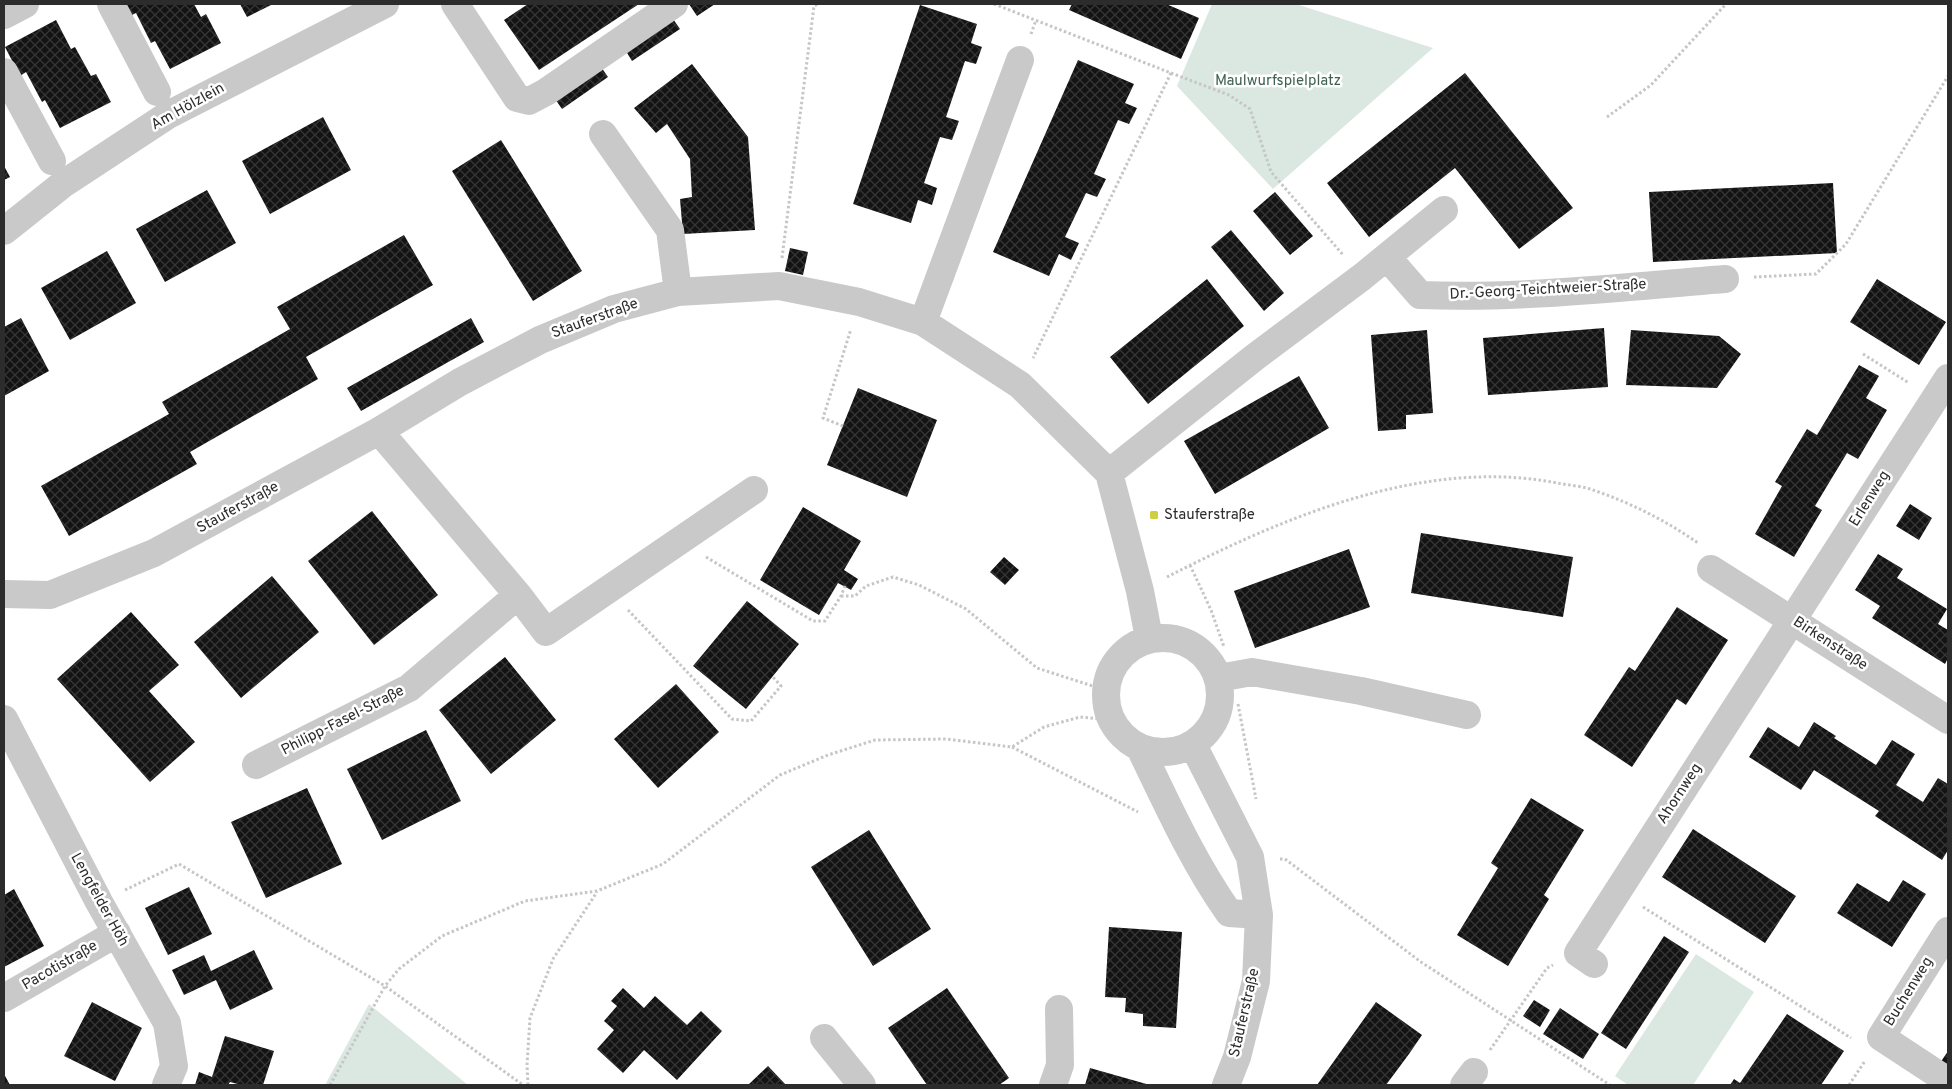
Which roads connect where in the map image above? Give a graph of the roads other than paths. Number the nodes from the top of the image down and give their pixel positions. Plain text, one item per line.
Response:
1 (25, 4) edge
2 (111, 4) edge
3 (385, 4) edge
4 (455, 4) edge
5 (674, 4) edge
6 (4, 15) edge
7 (1020, 60) dead end
8 (4, 72) edge
9 (158, 92) dead end
10 (603, 134) dead end
11 (52, 161) dead end
12 (1444, 210) dead end
13 (4, 231) edge
14 (1387, 257) junction
15 (1725, 279) road end
16 (678, 292) junction
17 (923, 322) junction
18 (1941, 389) edge
19 (379, 431) junction
20 (1109, 473) junction
21 (754, 490) dead end
22 (1711, 569) road end
23 (4, 594) edge
24 (518, 595) junction
25 (1793, 621) junction
26 (1150, 638) junction
27 (1219, 678) junction
28 (1467, 715) dead end
29 (4, 719) edge
30 (1948, 720) edge
31 (1192, 745) junction
32 (1140, 748) junction
33 (256, 765) dead end
34 (1259, 915) junction
35 (1948, 931) edge
36 (117, 933) junction
37 (1586, 958) road end
38 (4, 998) edge
39 (1059, 1009) dead end
40 (824, 1038) dead end
41 (1948, 1081) edge
42 (166, 1085) edge
43 (862, 1085) edge
44 (1053, 1085) edge
45 (1226, 1085) edge

1 - 6 street
2 - 9 street
3 - 13 street, Am Hölzlein
4 - 5 street
7 - 17 street
8 - 11 street
10 - 16 street
12 - 14 street
14 - 15 street, Dr.-Georg-Teichtweier-Straße
14 - 20 street
16 - 17 street, Stauferstraße
16 - 19 street, Stauferstraße
17 - 20 street, Stauferstraße
18 - 25 street, Erlenweg
19 - 23 street, Stauferstraße
19 - 24 street
20 - 26 street
21 - 24 street
22 - 25 street, Birkenstraße
24 - 33 street, Philipp-Fasel-Straße
25 - 30 street, Birkenstraße
25 - 37 street, Ahornweg
26 - 27 street
26 - 32 street
27 - 28 street
27 - 31 street
29 - 36 street, Lengfelder Höh
31 - 32 street
31 - 34 street, Stauferstraße
32 - 34 street
34 - 45 street, Stauferstraße
35 - 41 street, Buchenweg
36 - 38 street, Pacotistraße
36 - 42 street, Lengfelder Höh
39 - 44 street
40 - 43 street

